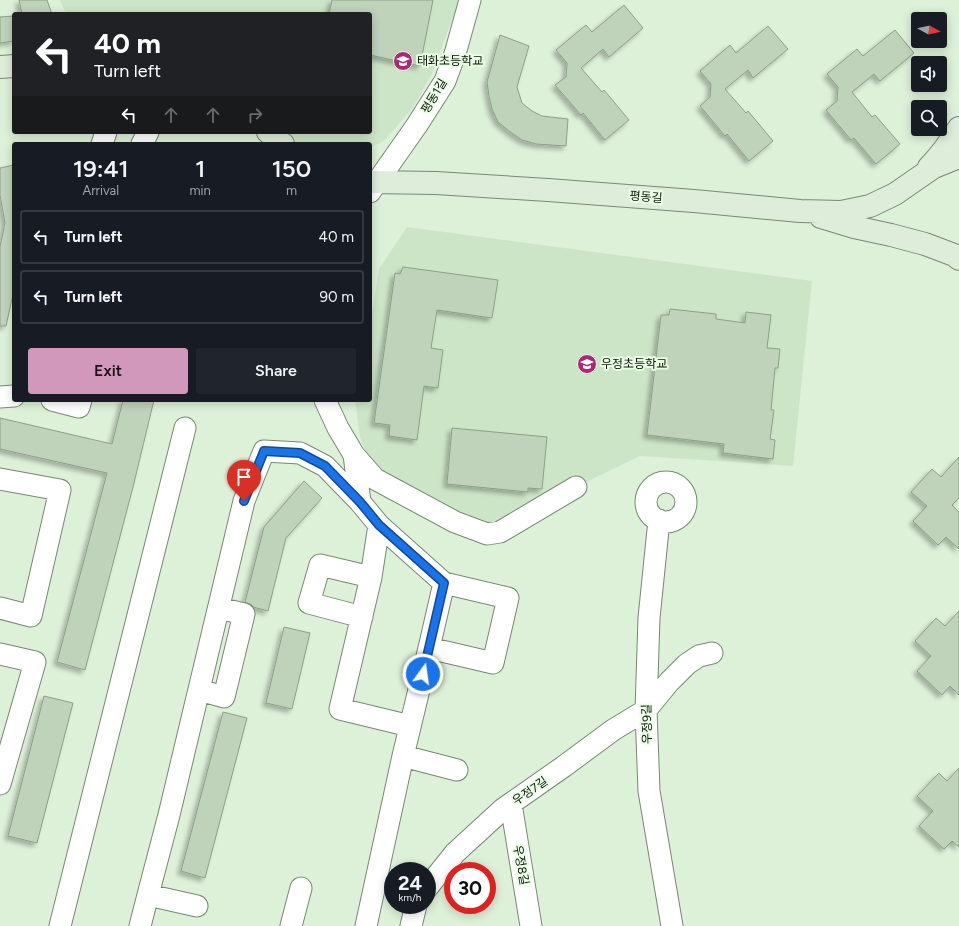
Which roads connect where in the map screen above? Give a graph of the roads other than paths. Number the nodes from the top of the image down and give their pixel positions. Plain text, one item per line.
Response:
1 (470, 0) edge
2 (12, 66) edge
3 (0, 67) edge
4 (959, 128) edge
5 (270, 134) edge
6 (280, 142) edge
7 (959, 157) edge
8 (914, 181) junction
9 (372, 185) edge
10 (800, 212) junction
11 (959, 259) edge
12 (12, 396) edge
13 (0, 397) edge
14 (60, 402) edge
15 (80, 402) edge
16 (326, 402) edge
17 (185, 428) dead end
18 (354, 455) junction
19 (1, 484) edge
20 (576, 487) dead end
21 (360, 502) junction
22 (659, 520) dead end
23 (379, 525) junction
24 (371, 577) junction
25 (444, 583) junction
26 (0, 608) edge
27 (362, 618) junction
28 (429, 648) junction
29 (712, 653) dead end
30 (0, 654) edge
31 (646, 710) junction
32 (410, 726) junction
33 (403, 756) junction
34 (458, 770) dead end
35 (0, 784) edge
36 (511, 804) junction
37 (436, 877) edge
38 (301, 888) dead end
39 (148, 895) junction
40 (197, 906) dead end
41 (414, 914) edge
42 (60, 926) edge
43 (140, 926) edge
44 (291, 926) edge
45 (366, 926) edge
46 (411, 926) edge
47 (532, 926) edge
48 (672, 926) edge

1 - 9 street, 평동1길
2 - 3 street
4 - 8 street
5 - 6 street
7 - 8 street
8 - 10 street, 평동길
9 - 10 street, 평동길
10 - 11 street
12 - 13 street
14 - 15 street
16 - 18 street
17 - 42 street
18 - 20 street
18 - 21 street
19 - 26 street
21 - 23 street
21 - 39 street
22 - 31 street, 우정9길
23 - 24 street
23 - 25 street
24 - 27 street
24 - 27 street
25 - 28 street
25 - 28 street
27 - 32 street
28 - 32 street
29 - 31 street, 우정7길
30 - 35 street
31 - 36 street, 우정7길
31 - 48 street, 우정9길
32 - 33 street
33 - 34 street
33 - 45 street
36 - 37 street, 우정7길
36 - 47 street, 우정8길
38 - 44 street
39 - 40 street
39 - 43 street
41 - 46 street

